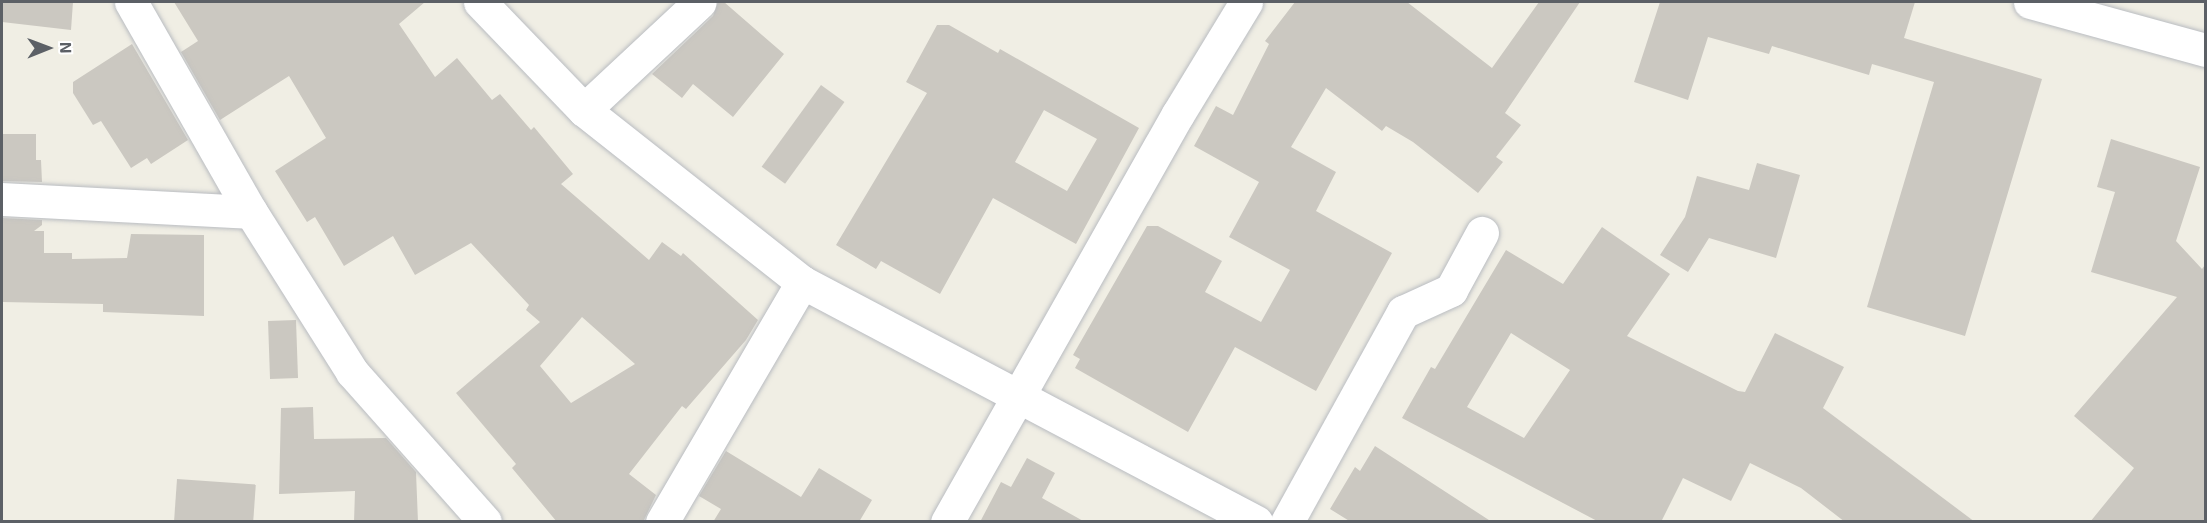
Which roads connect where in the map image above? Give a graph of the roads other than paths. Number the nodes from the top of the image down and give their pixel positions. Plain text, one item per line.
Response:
1 (131, 2) edge
2 (480, 2) edge
3 (700, 2) edge
4 (1246, 2) edge
5 (2030, 2) edge
6 (2205, 50) edge
7 (584, 110) junction
8 (2, 200) edge
9 (251, 212) junction
10 (1482, 233) dead end
11 (802, 282) junction
12 (1018, 397) junction
13 (485, 522) edge
14 (662, 522) edge
15 (947, 522) edge
16 (1256, 522) edge
17 (1287, 522) edge

1 - 9 street
2 - 7 street
3 - 7 street
4 - 12 street
5 - 6 street
7 - 11 street
8 - 9 street
9 - 13 street
10 - 17 street
11 - 12 street
11 - 14 street
12 - 15 street
12 - 16 street

